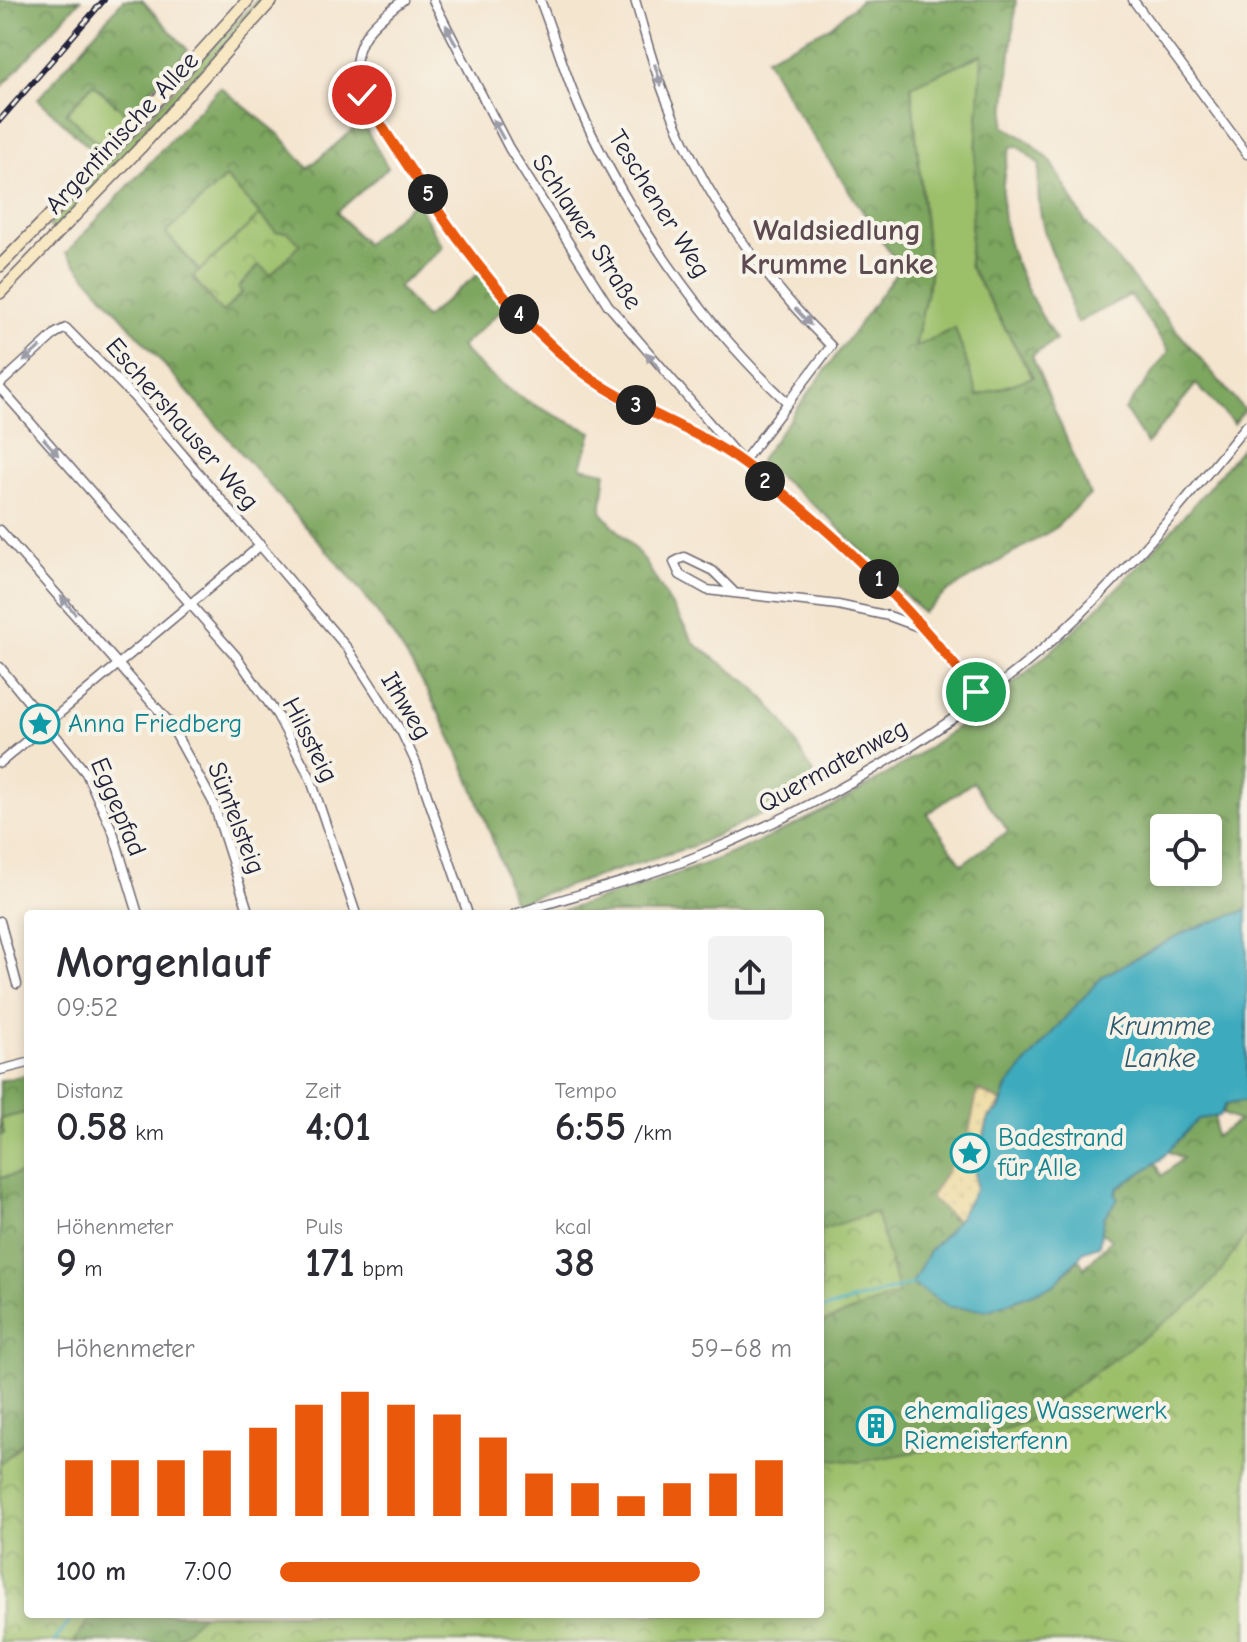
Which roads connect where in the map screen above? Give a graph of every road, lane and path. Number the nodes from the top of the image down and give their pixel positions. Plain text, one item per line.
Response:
1 (248, 0) edge
2 (272, 0) edge
3 (403, 0) edge
4 (433, 0) edge
5 (540, 0) edge
6 (635, 0) edge
7 (1133, 0) edge
8 (1247, 138) edge
9 (1245, 152) edge
10 (0, 266) edge
11 (0, 293) edge
12 (0, 386) edge
13 (787, 402) junction
14 (1247, 425) edge
15 (743, 462) junction
16 (0, 530) edge
17 (261, 545) junction
18 (733, 591) junction
19 (190, 605) junction
20 (928, 630) junction
21 (119, 664) junction
22 (0, 667) edge
23 (981, 699) junction
24 (47, 723) junction
25 (0, 763) edge
26 (137, 910) edge
27 (248, 910) edge
28 (355, 910) edge
29 (467, 910) edge
30 (527, 910) edge
31 (0, 921) edge
32 (17, 984) dead end
33 (24, 1064) edge
34 (0, 1070) edge

1 - 10 main road, Argentinische Allee
2 - 11 main road, Argentinische Allee
3 - 15 street
15 -> 4 street, Schlawer Straße
5 - 13 street, Teschener Weg
6 -> 13 street
7 - 9 street
8 - 9 street
17 -> 12 street, Eschershauser Weg
12 -> 19 street, Eschershauser Weg
13 - 15 street
14 - 23 street, Quermatenweg
15 - 20 street
21 -> 16 street
17 - 19 street, Eschershauser Weg
17 - 29 street, Ithweg
18 - 18 street
18 - 20 street
19 - 21 street, Eschershauser Weg
19 - 28 street, Hilssteig
20 - 23 street
21 - 24 street, Eschershauser Weg
21 - 27 street, Süntelsteig
22 - 24 street
23 - 30 street, Quermatenweg
24 - 25 street, Eschershauser Weg
24 - 26 street, Eggepfad
31 - 32 street
33 - 34 street

